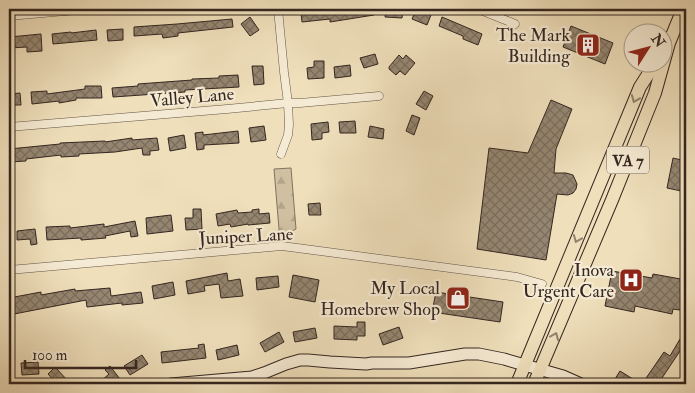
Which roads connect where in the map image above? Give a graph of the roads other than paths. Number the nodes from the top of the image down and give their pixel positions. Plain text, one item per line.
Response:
1 (88, 9) edge
2 (278, 9) edge
3 (478, 9) edge
4 (684, 9) edge
5 (9, 16) edge
6 (515, 24) dead end
7 (672, 35) edge
8 (650, 72) edge
9 (660, 72) edge
10 (379, 96) dead end
11 (288, 103) junction
12 (9, 127) edge
13 (281, 154) dead end
14 (9, 270) edge
15 (542, 284) dead end
16 (525, 365) junction
17 (540, 369) junction
18 (194, 383) edge
19 (171, 384) edge
20 (517, 384) edge
21 (534, 384) edge
22 (581, 384) edge

1 - 5 street
2 - 11 street
3 - 6 street
4 - 7 main road, VA 7
8 -> 16 main road, VA 7
17 -> 9 main road, VA 7
10 - 11 street, Valley Lane
11 - 12 street, Valley Lane
11 - 13 street
14 - 15 street, Juniper Lane
16 - 17 street
16 - 18 street
16 - 20 main road, VA 7
17 - 21 main road, VA 7
17 - 22 street
18 - 19 street

